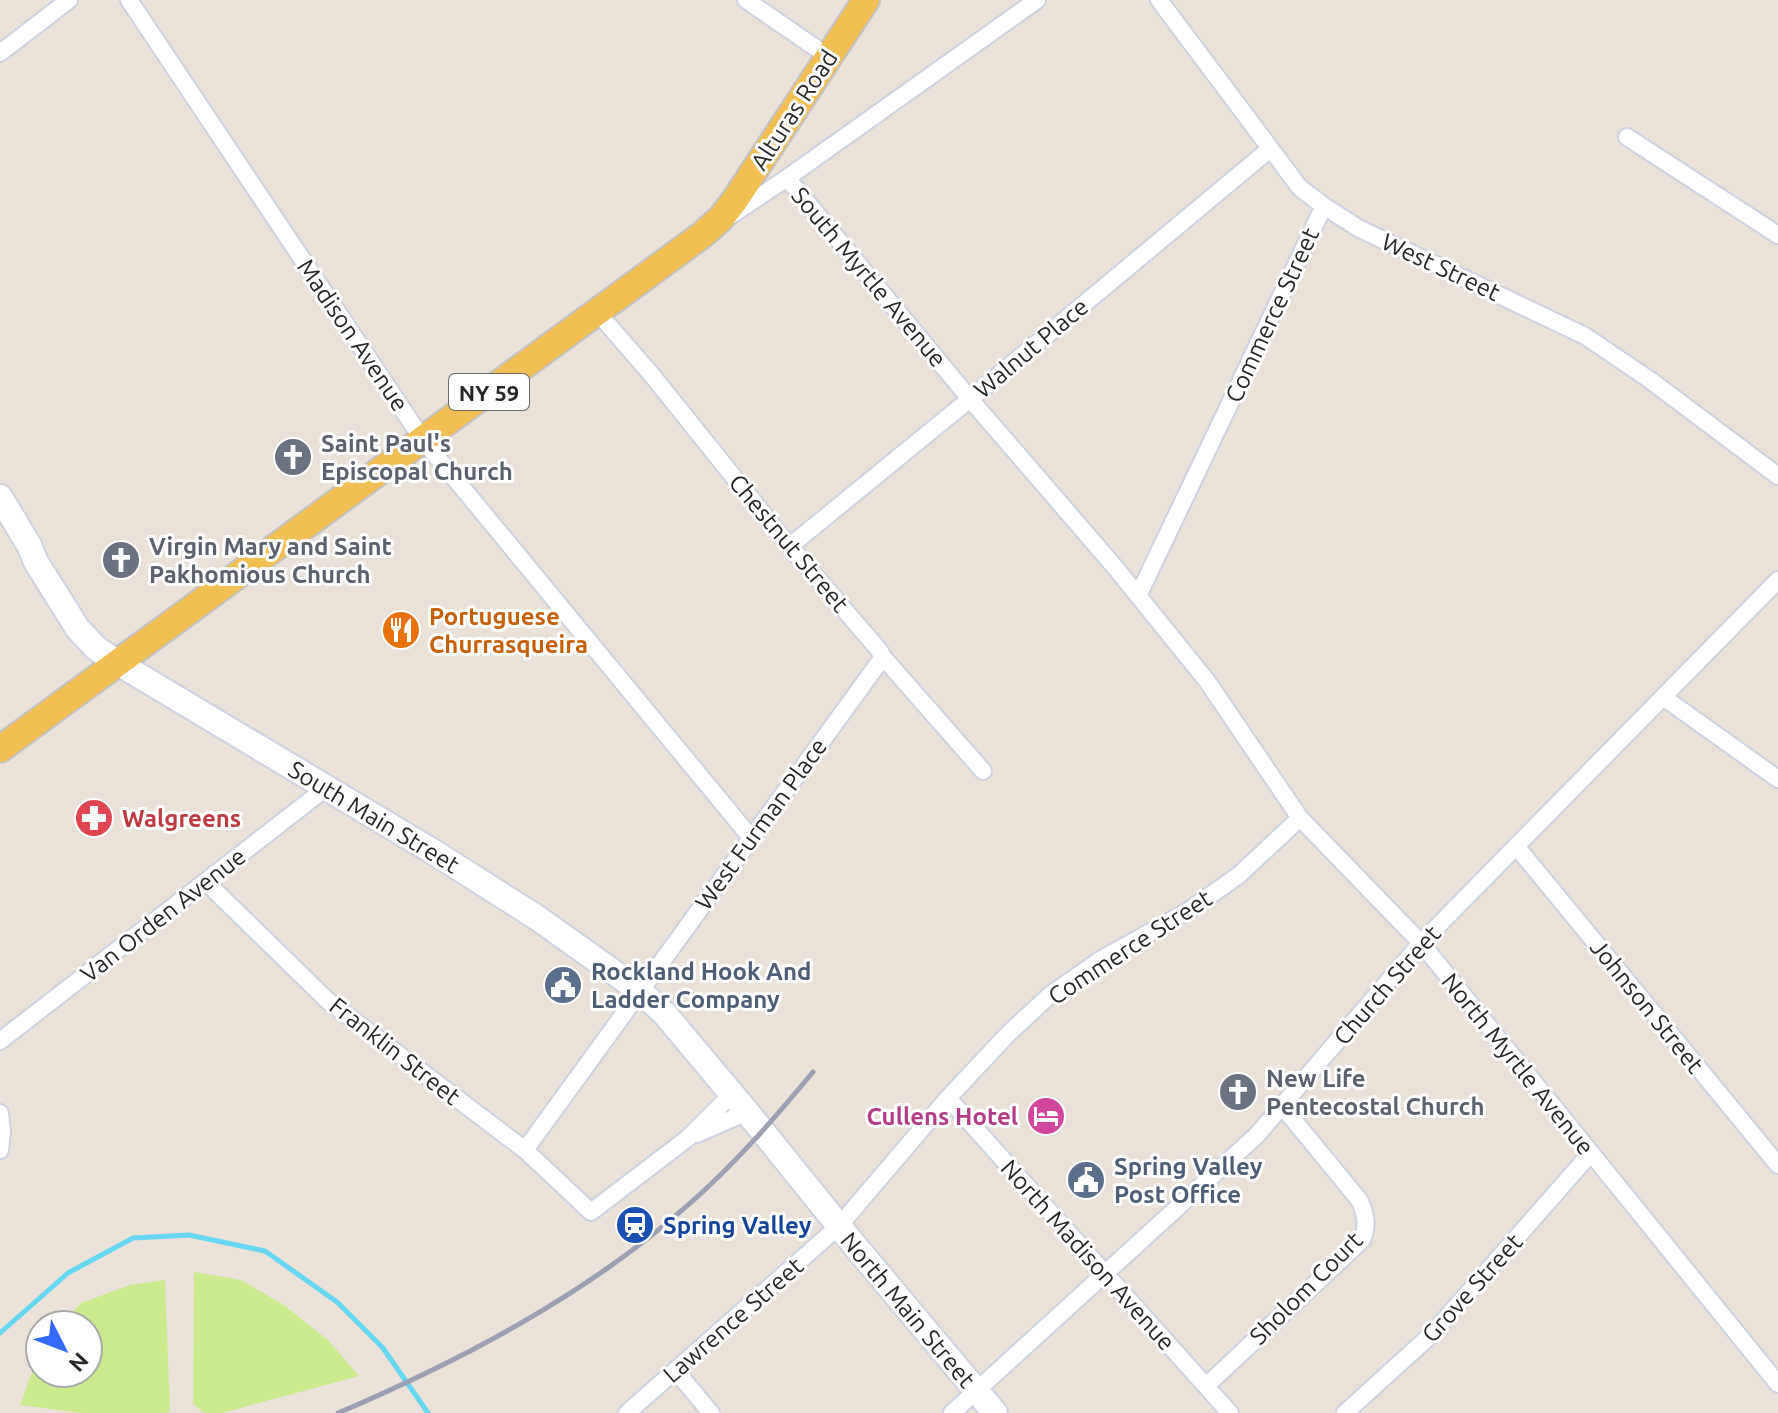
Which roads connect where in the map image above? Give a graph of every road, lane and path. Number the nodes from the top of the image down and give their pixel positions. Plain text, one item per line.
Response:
1 (69, 0) edge
2 (129, 0) edge
3 (746, 0) edge
4 (866, 0) edge
5 (1037, 0) edge
6 (1159, 0) edge
7 (0, 53) edge
8 (829, 57) junction
9 (1627, 137) dead end
10 (1270, 149) junction
11 (787, 178) junction
12 (1324, 206) junction
13 (721, 218) junction
14 (1778, 235) edge
15 (598, 313) junction
16 (970, 399) junction
17 (423, 440) junction
18 (1778, 476) edge
19 (0, 497) edge
20 (790, 546) junction
21 (1778, 580) edge
22 (1138, 596) junction
23 (883, 657) junction
24 (118, 663) junction
25 (1663, 697) junction
26 (0, 749) edge
27 (983, 771) dead end
28 (1778, 779) edge
29 (326, 788) junction
30 (1300, 818) junction
31 (752, 839) junction
32 (1516, 846) junction
33 (206, 882) junction
34 (1421, 943) junction
35 (640, 991) junction
36 (0, 1041) edge
37 (948, 1098) junction
38 (739, 1103) junction
39 (1282, 1106) junction
40 (0, 1113) edge
41 (763, 1132) joint
42 (688, 1138) junction
43 (0, 1150) edge
44 (525, 1150) junction
45 (1590, 1154) junction
46 (1778, 1165) edge
47 (839, 1226) junction
48 (1104, 1274) junction
49 (676, 1371) junction
50 (1778, 1384) edge
51 (1206, 1386) junction
52 (976, 1393) junction
53 (627, 1413) edge
54 (711, 1413) edge
55 (952, 1413) edge
56 (995, 1413) edge
57 (1230, 1413) edge
58 (1345, 1413) edge

1 - 7 street
2 - 17 street, Madison Avenue
3 - 8 street
4 - 8 main road, Alturas Road / NY 59
5 - 11 street
6 - 10 street, West Street
8 - 13 main road, Alturas Road / NY 59
9 - 14 street
10 - 12 street, West Street
10 - 16 street, Walnut Place
11 - 13 street
11 - 16 street, South Myrtle Avenue
12 - 18 street, West Street
12 - 22 street, Commerce Street
13 - 15 main road, NY 59
15 - 17 main road, NY 59
15 - 20 street, Chestnut Street
16 - 20 street, Walnut Place
16 - 22 street, South Myrtle Avenue
17 - 24 main road, NY 59
17 - 31 street, Madison Avenue
19 - 24 main road, South Main Street
20 - 23 street, Chestnut Street
21 - 25 street, Church Street
22 - 30 street, North Myrtle Avenue
23 - 27 street, Chestnut Street
23 - 31 street, West Furman Place
24 - 26 main road, NY 59
24 - 29 main road, South Main Street
25 - 28 street
25 - 32 street, Church Street
29 - 33 street, Van Orden Avenue
29 - 35 main road, South Main Street
30 - 34 street, North Myrtle Avenue
30 - 37 street, Commerce Street
31 - 35 street, West Furman Place
32 - 34 street, Church Street
32 - 46 street, Johnson Street
33 - 36 street, Van Orden Avenue
33 - 44 street, Franklin Street
34 - 39 street, Church Street
34 - 45 street, North Myrtle Avenue
35 - 38 main road, South Main Street
35 - 44 street, West Furman Place
37 - 47 street, Commerce Street
37 - 48 street, North Madison Avenue
38 - 41 main road, South Main Street
38 - 42 street
38 - 42 street
39 - 48 street, Church Street
39 - 51 street, Sholom Court
40 - 43 street
41 - 47 main road, North Main Street
42 - 44 street, Franklin Street
45 - 50 street, North Myrtle Avenue
45 - 58 street, Grove Street
47 - 49 street, Lawrence Street
47 - 52 main road, North Main Street
48 - 51 street, North Madison Avenue
48 - 52 street, Church Street
49 - 53 street, Lawrence Street
49 - 54 street
51 - 57 street, North Madison Avenue
52 - 55 street, Church Street
52 - 56 main road, North Main Street

